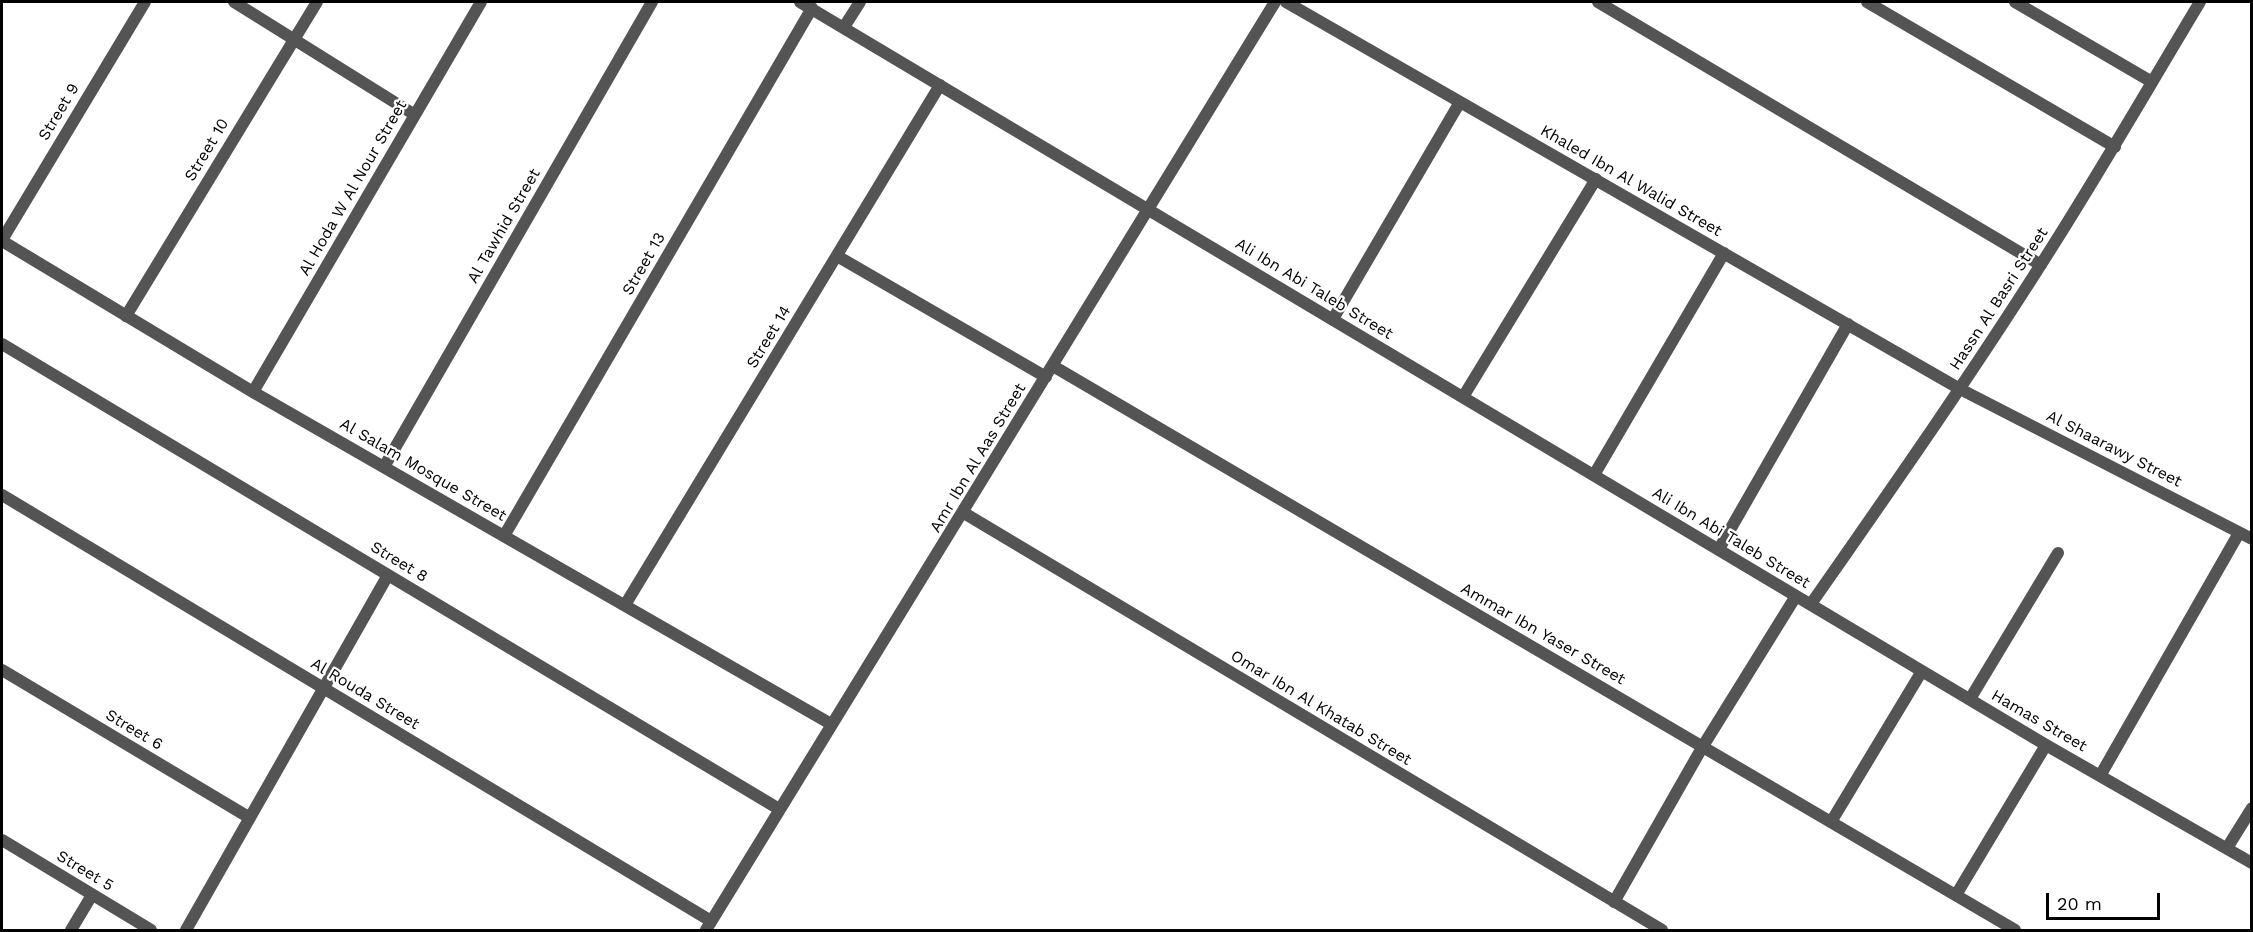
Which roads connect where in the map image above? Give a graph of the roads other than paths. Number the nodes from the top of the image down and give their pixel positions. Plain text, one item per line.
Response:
1 (146, 2) edge
2 (234, 2) edge
3 (317, 2) edge
4 (481, 2) edge
5 (652, 2) edge
6 (800, 2) edge
7 (860, 2) edge
8 (1275, 2) edge
9 (1286, 2) edge
10 (1598, 2) edge
11 (1867, 2) edge
12 (2014, 2) edge
13 (2200, 2) edge
14 (812, 8) junction
15 (844, 27) junction
16 (294, 39) junction
17 (2152, 82) junction
18 (940, 85) junction
19 (1460, 102) junction
20 (415, 115) junction
21 (2115, 147) junction
22 (1596, 179) junction
23 (1149, 209) junction
24 (2, 240) edge
25 (1724, 253) junction
26 (837, 255) junction
27 (2041, 265) junction
28 (126, 316) junction
29 (1333, 319) junction
30 (1848, 324) junction
31 (2, 344) edge
32 (1053, 366) junction
33 (1046, 377) junction
34 (1960, 389) junction
35 (253, 392) junction
36 (1463, 397) junction
37 (384, 466) junction
38 (1594, 475) junction
39 (2, 495) edge
40 (964, 513) junction
41 (2239, 533) junction
42 (504, 536) junction
43 (2252, 539) edge
44 (1719, 549) junction
45 (2058, 552) dead end
46 (388, 575) junction
47 (1797, 596) junction
48 (1811, 604) junction
49 (625, 605) junction
50 (2, 670) edge
51 (1922, 670) junction
52 (324, 688) junction
53 (1970, 699) junction
54 (831, 724) junction
55 (2046, 745) junction
56 (1703, 746) junction
57 (2100, 776) junction
58 (2252, 808) edge
59 (779, 809) junction
60 (250, 818) junction
61 (1831, 822) junction
62 (2, 840) edge
63 (2227, 848) junction
64 (2252, 863) edge
65 (92, 895) junction
66 (1956, 895) junction
67 (1614, 902) junction
68 (708, 926) edge
69 (71, 930) edge
70 (151, 930) edge
71 (186, 930) edge
72 (1662, 930) edge
73 (2015, 930) edge

1 - 24 street, Street 9
2 - 16 street
3 - 16 street, Street 10
4 - 20 street, Al Hoda W Al Nour Street
5 - 37 street, Al Tawhid Street
6 - 14 street, Ali Ibn Abi Taleb Street
7 - 15 street
8 - 23 street, Amr Ibn Al Aas Street
9 - 19 street, Khaled Ibn Al Walid Street
10 - 27 street
11 - 21 street
12 - 17 street
13 - 17 street, Hassn Al Basri Street
14 - 15 street, Ali Ibn Abi Taleb Street
14 - 42 street, Street 13
15 - 18 street, Ali Ibn Abi Taleb Street
16 - 20 street
16 - 28 street, Street 10
17 - 21 street, Hassn Al Basri Street
18 - 23 street, Ali Ibn Abi Taleb Street
18 - 26 street, Street 14
19 - 22 street, Khaled Ibn Al Walid Street
19 - 29 street
20 - 35 street, Al Hoda W Al Nour Street
21 - 27 street, Hassn Al Basri Street
22 - 25 street, Khaled Ibn Al Walid Street
22 - 36 street
23 - 29 street, Ali Ibn Abi Taleb Street
23 - 32 street, Amr Ibn Al Aas Street
24 - 28 street, Al Salam Mosque Street
25 - 30 street, Khaled Ibn Al Walid Street
25 - 38 street
26 - 33 street
26 - 49 street, Street 14
27 - 34 street, Hassn Al Basri Street
28 - 35 street, Al Salam Mosque Street
29 - 36 street, Ali Ibn Abi Taleb Street
30 - 34 street, Khaled Ibn Al Walid Street
30 - 44 street
31 - 46 street, Street 8
32 - 33 street, Amr Ibn Al Aas Street
32 - 56 street, Ammar Ibn Yaser Street
33 - 40 street, Amr Ibn Al Aas Street
34 - 41 street, Al Shaarawy Street
34 - 48 street, Hassn Al Basri Street
35 - 37 street, Al Salam Mosque Street
36 - 38 street, Ali Ibn Abi Taleb Street
37 - 42 street, Al Salam Mosque Street
38 - 44 street, Ali Ibn Abi Taleb Street
39 - 52 street, Al Rouda Street
40 - 54 street, Amr Ibn Al Aas Street
40 - 67 street, Omar Ibn Al Khatab Street
41 - 43 street, Al Shaarawy Street
41 - 57 street
42 - 49 street, Al Salam Mosque Street
44 - 47 street, Ali Ibn Abi Taleb Street
45 - 53 street
46 - 52 street
46 - 59 street, Street 8
47 - 48 street, Ali Ibn Abi Taleb Street
47 - 56 street
48 - 51 street, Hamas Street
49 - 54 street, Al Salam Mosque Street
50 - 60 street, Street 6
51 - 53 street, Hamas Street
51 - 61 street
52 - 60 street
52 - 68 street, Al Rouda Street
53 - 55 street, Hamas Street
54 - 59 street, Amr Ibn Al Aas Street
55 - 57 street, Hamas Street
55 - 66 street
56 - 61 street, Ammar Ibn Yaser Street
56 - 67 street
57 - 63 street, Hamas Street
58 - 63 street
59 - 68 street, Amr Ibn Al Aas Street
60 - 71 street
61 - 66 street, Ammar Ibn Yaser Street
62 - 65 street, Street 5
63 - 64 street, Hamas Street
65 - 69 street
65 - 70 street, Street 5
66 - 73 street, Ammar Ibn Yaser Street
67 - 72 street, Omar Ibn Al Khatab Street

